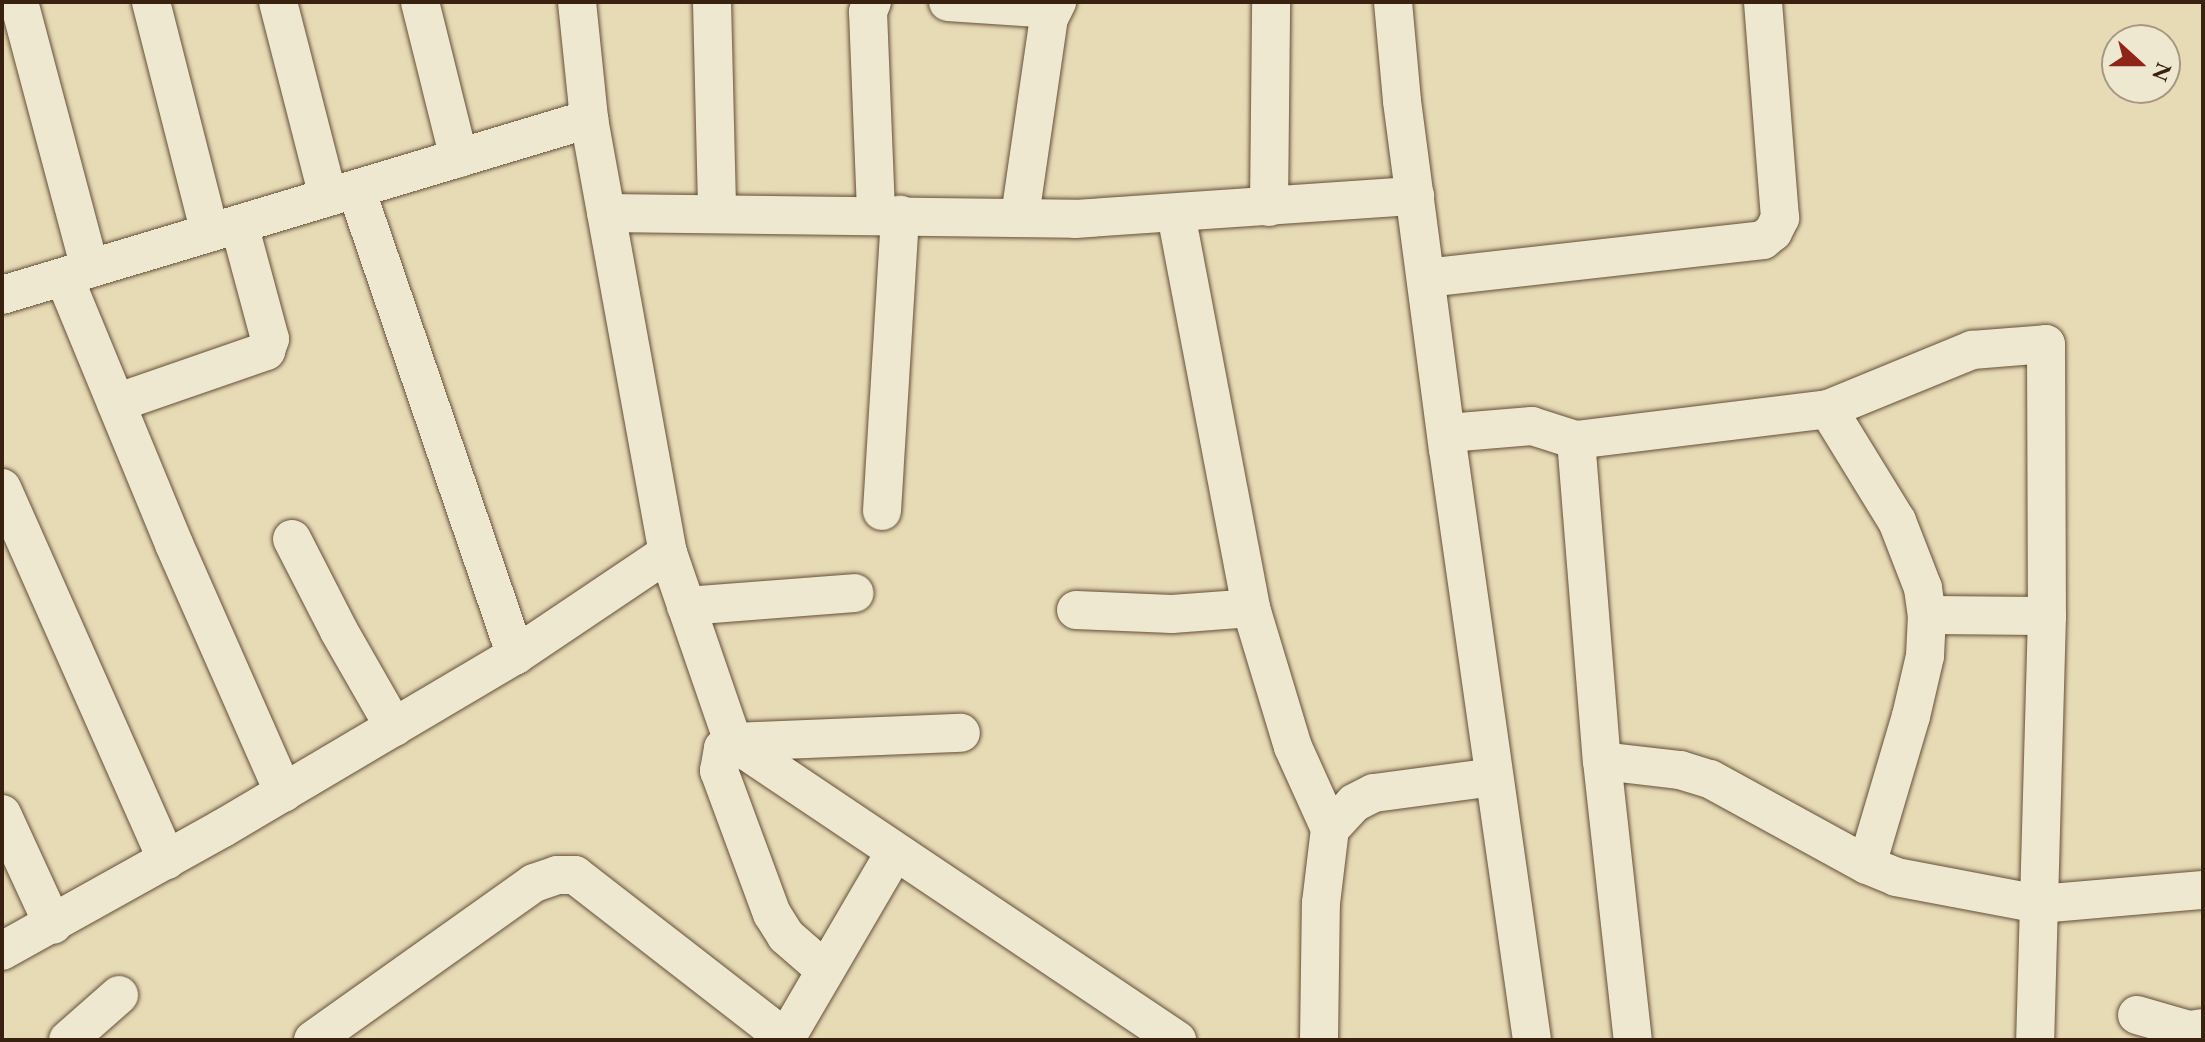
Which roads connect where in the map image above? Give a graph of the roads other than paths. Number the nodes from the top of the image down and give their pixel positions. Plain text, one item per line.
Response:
1 (19, 2) edge
2 (151, 2) edge
3 (278, 2) edge
4 (420, 2) edge
5 (577, 2) edge
6 (712, 2) edge
7 (872, 2) edge
8 (948, 2) edge
9 (1271, 2) edge
10 (1393, 2) edge
11 (1763, 2) edge
12 (1055, 6) edge
13 (589, 119) junction
14 (459, 158) junction
15 (342, 193) junction
16 (1415, 196) junction
17 (1269, 207) junction
18 (606, 213) junction
19 (717, 213) junction
20 (888, 214) junction
21 (1176, 214) junction
22 (1020, 216) junction
23 (224, 228) junction
24 (77, 273) junction
25 (1426, 278) junction
26 (2, 295) edge
27 (116, 403) junction
28 (1828, 409) junction
29 (1448, 433) junction
30 (1576, 440) junction
31 (2, 488) edge
32 (882, 511) dead end
33 (292, 539) dead end
34 (668, 553) junction
35 (855, 593) dead end
36 (686, 606) junction
37 (1251, 608) junction
38 (1076, 610) dead end
39 (1927, 615) junction
40 (2047, 616) junction
41 (516, 655) junction
42 (394, 727) junction
43 (961, 733) dead end
44 (733, 742) junction
45 (1602, 761) junction
46 (1494, 777) junction
47 (284, 793) junction
48 (2, 814) edge
49 (1330, 829) junction
50 (895, 852) junction
51 (167, 860) junction
52 (1867, 865) junction
53 (2203, 890) edge
54 (2039, 904) junction
55 (53, 925) junction
56 (2, 951) edge
57 (825, 970) junction
58 (119, 995) dead end
59 (2137, 1015) dead end
60 (2203, 1028) edge
61 (322, 1037) edge
62 (68, 1040) edge
63 (786, 1040) edge
64 (1177, 1040) edge
65 (1319, 1040) edge
66 (1532, 1040) edge
67 (1633, 1040) edge
68 (2035, 1040) edge

1 - 24 street
2 - 23 street
3 - 15 street
4 - 14 street
5 - 13 street
6 - 19 street
7 - 20 street
8 - 12 street
9 - 17 street
10 - 16 street
11 - 25 street
12 - 22 street
13 - 14 street
13 - 18 street
14 - 15 street
15 - 23 street
15 - 41 street
16 - 17 street
16 - 25 street
17 - 21 street
18 - 19 street
18 - 34 street
19 - 20 street
20 - 22 street
20 - 32 street
21 - 22 street
21 - 37 street
23 - 24 street
23 - 27 street
24 - 26 street
24 - 27 street
25 - 29 street
27 - 47 street
28 - 30 street
28 - 39 street
28 - 40 street
29 - 30 street
29 - 46 street
30 - 45 street
31 - 51 street
33 - 42 street
34 - 36 street
34 - 41 street
35 - 36 street
36 - 44 street
37 - 38 street
37 - 49 street
39 - 40 street
39 - 52 street
40 - 54 street
41 - 42 street
42 - 47 street
43 - 44 street
44 - 50 street
44 - 57 street
45 - 52 street
45 - 67 street
46 - 49 street
46 - 66 street
47 - 51 street
48 - 55 street
49 - 65 street
50 - 57 street
50 - 64 street
51 - 55 street
52 - 54 street
53 - 54 street
54 - 68 street
55 - 56 street
57 - 63 street
58 - 62 street
59 - 60 street
61 - 63 street

